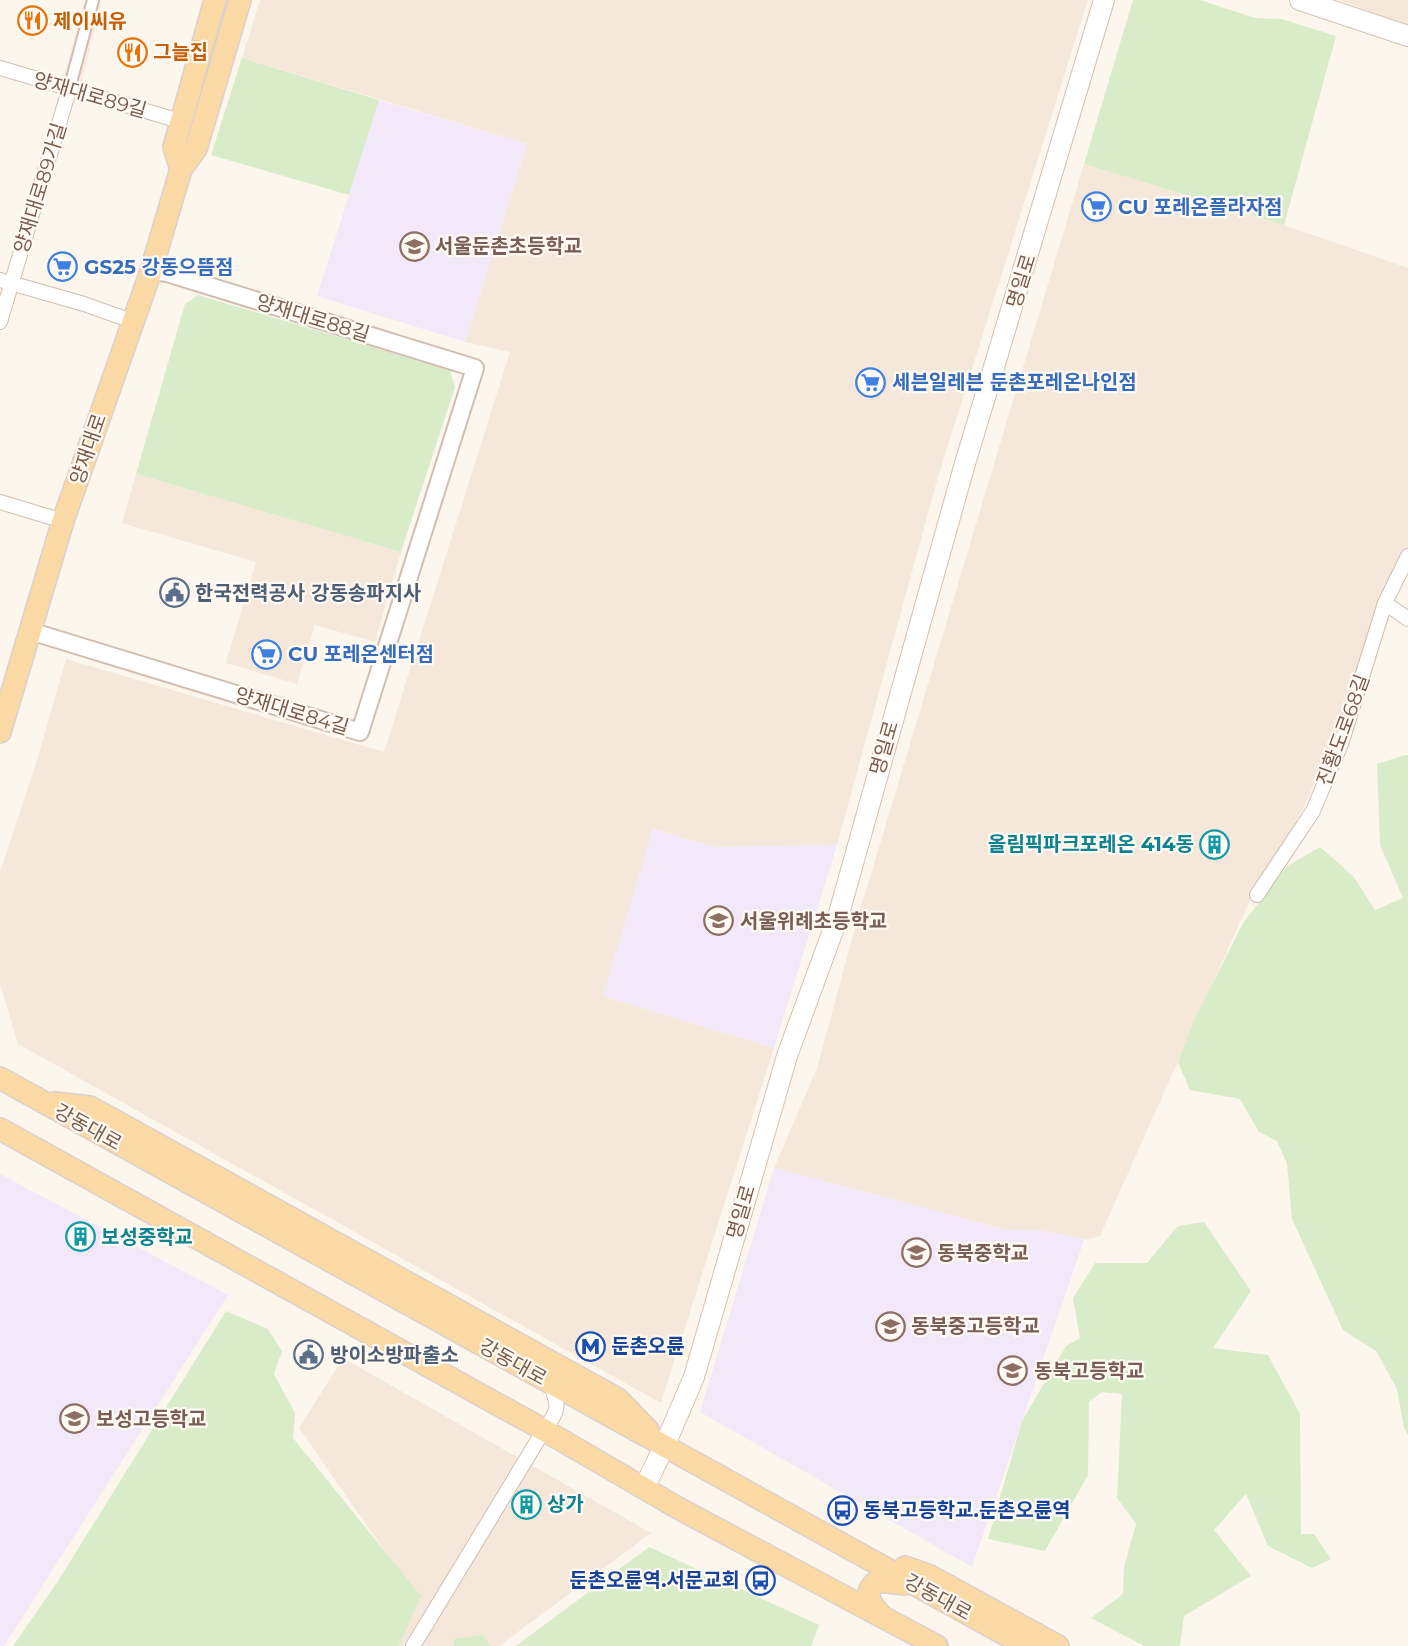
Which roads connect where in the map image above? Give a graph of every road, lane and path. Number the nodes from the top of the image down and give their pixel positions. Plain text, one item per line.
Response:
1 (93, 0) edge
2 (215, 0) edge
3 (240, 0) edge
4 (1104, 0) edge
5 (1300, 0) edge
6 (1408, 36) edge
7 (0, 68) edge
8 (69, 90) junction
9 (180, 121) junction
10 (181, 169) junction
11 (151, 271) junction
12 (6, 282) edge
13 (132, 321) junction
14 (0, 322) edge
15 (475, 368) joint
16 (0, 502) edge
17 (63, 521) junction
18 (1408, 556) edge
19 (1385, 603) junction
20 (1408, 620) edge
21 (30, 632) junction
22 (1, 722) edge
23 (1257, 895) dead end
24 (0, 1062) edge
25 (0, 1078) edge
26 (40, 1101) junction
27 (0, 1129) edge
28 (0, 1144) edge
29 (37, 1149) junction
30 (550, 1382) junction
31 (544, 1430) junction
32 (664, 1447) junction
33 (644, 1488) junction
34 (852, 1549) junction
35 (919, 1586) junction
36 (882, 1617) junction
37 (413, 1646) edge
38 (937, 1646) edge
39 (1026, 1646) edge
40 (1058, 1646) edge

1 - 8 street
2 - 9 main road, 양재대로
3 - 10 main road, 양재대로
4 - 32 main road, 명일로
5 - 6 main road
7 - 8 street, 양재대로89길
8 - 9 street, 양재대로89길
8 - 12 street, 양재대로89가길
9 - 10 main road, 양재대로
10 - 11 main road, 양재대로
11 - 13 main road, 양재대로
11 - 15 street, 양재대로88길
12 - 13 street
12 - 14 street, 양재대로89가길
13 - 17 main road, 양재대로
15 - 21 street, 양재대로84길
16 - 17 street
17 - 21 main road, 양재대로
18 - 19 street, 진황도로68길
19 - 20 street
19 - 23 street, 진황도로68길
21 - 22 main road, 양재대로
24 - 26 main road
25 - 26 main road, 강동대로
26 - 30 main road, 강동대로
26 - 32 main road
27 - 29 main road
28 - 29 main road
29 - 31 main road
30 - 31 street
30 - 32 main road, 강동대로
31 - 33 main road
31 - 37 street
32 - 33 main road, 명일로
32 - 34 main road, 강동대로
33 - 36 main road
34 - 35 main road, 강동대로
34 - 40 main road
35 - 36 main road
35 - 39 main road, 강동대로
36 - 38 main road

